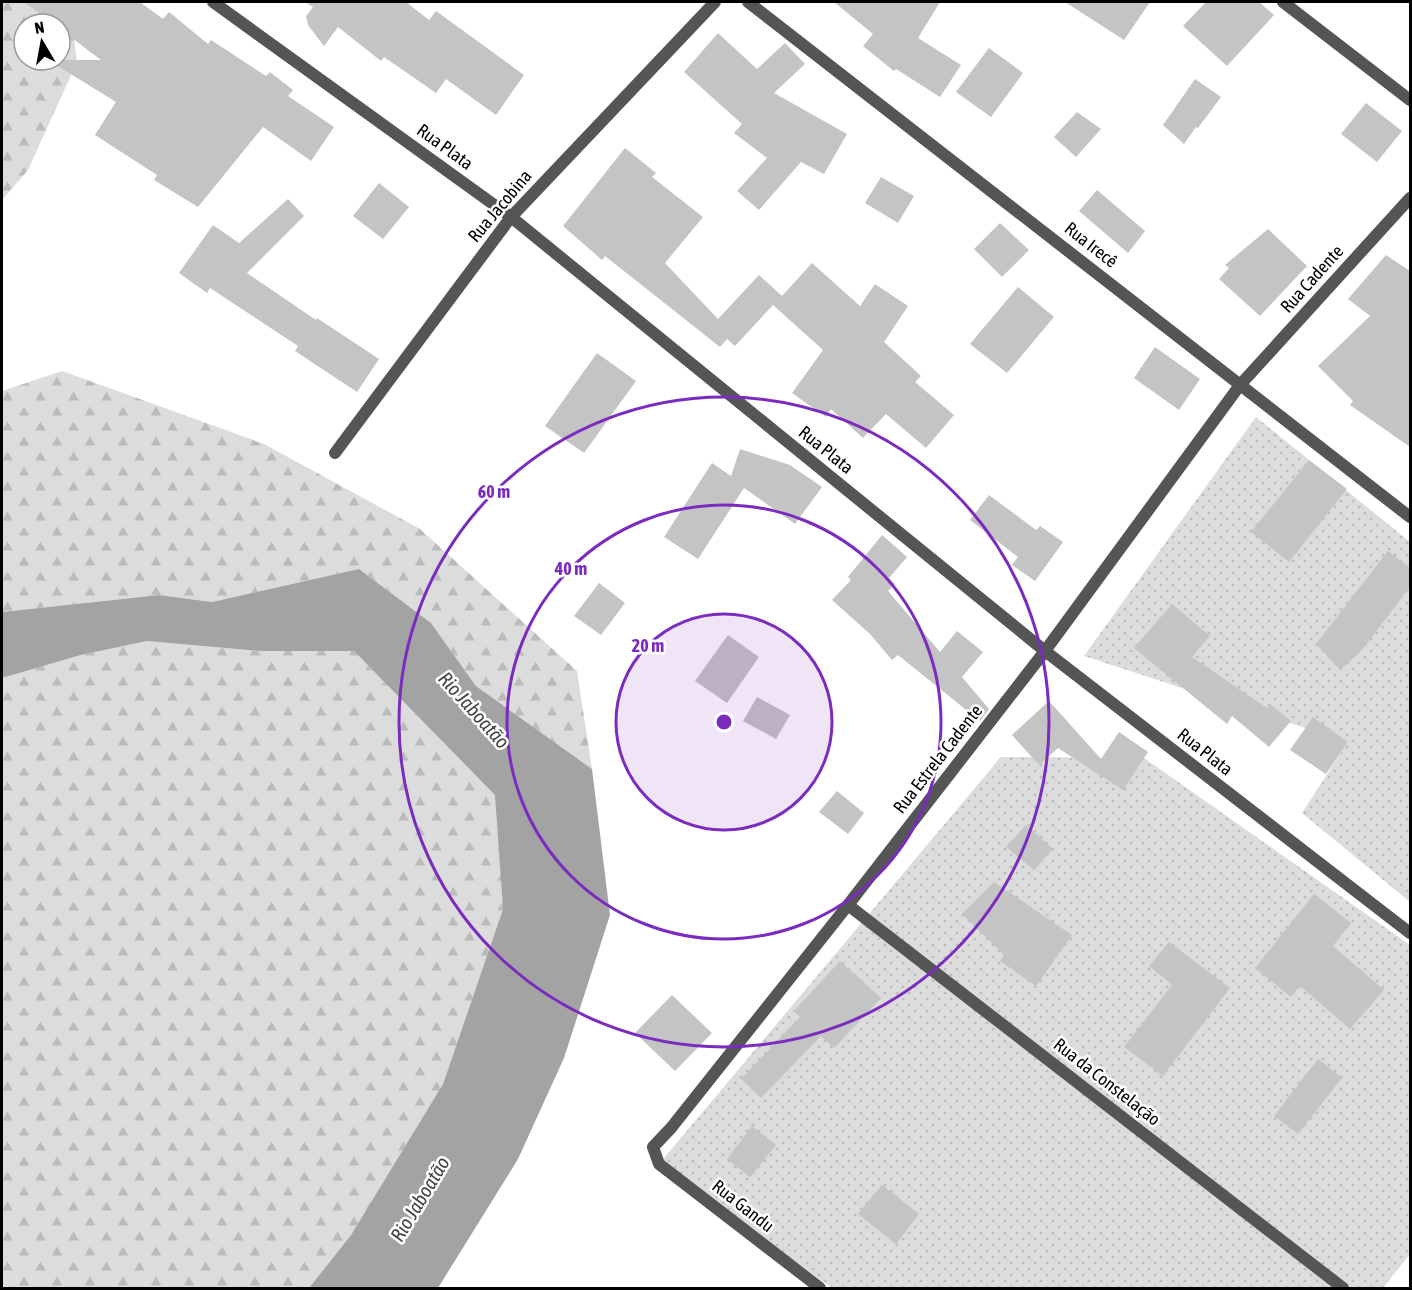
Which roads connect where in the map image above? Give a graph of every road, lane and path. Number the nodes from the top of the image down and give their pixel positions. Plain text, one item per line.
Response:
1 (213, 2) edge
2 (715, 2) edge
3 (748, 2) edge
4 (1283, 2) edge
5 (1410, 100) edge
6 (1410, 198) edge
7 (511, 217) junction
8 (1240, 385) junction
9 (335, 453) dead end
10 (1410, 517) edge
11 (1045, 651) junction
12 (848, 905) junction
13 (1410, 933) edge
14 (653, 1147) joint
15 (820, 1288) edge
16 (1343, 1288) edge

1 - 7 street, Rua Plata
2 - 7 street, Rua Jacobina
3 - 8 street, Rua Irecê
4 - 5 street
6 - 8 street, Rua Cadente
7 - 9 street, Rua Jacobina
7 - 11 street, Rua Plata
8 - 10 street, Rua Irecê
8 - 11 street, Rua Estrela Cadente
11 - 12 street, Rua Estrela Cadente
11 - 13 street, Rua Plata
12 - 14 street, Rua Estrela Cadente
12 - 16 street, Rua da Constelação
14 - 15 street, Rua Gandu

